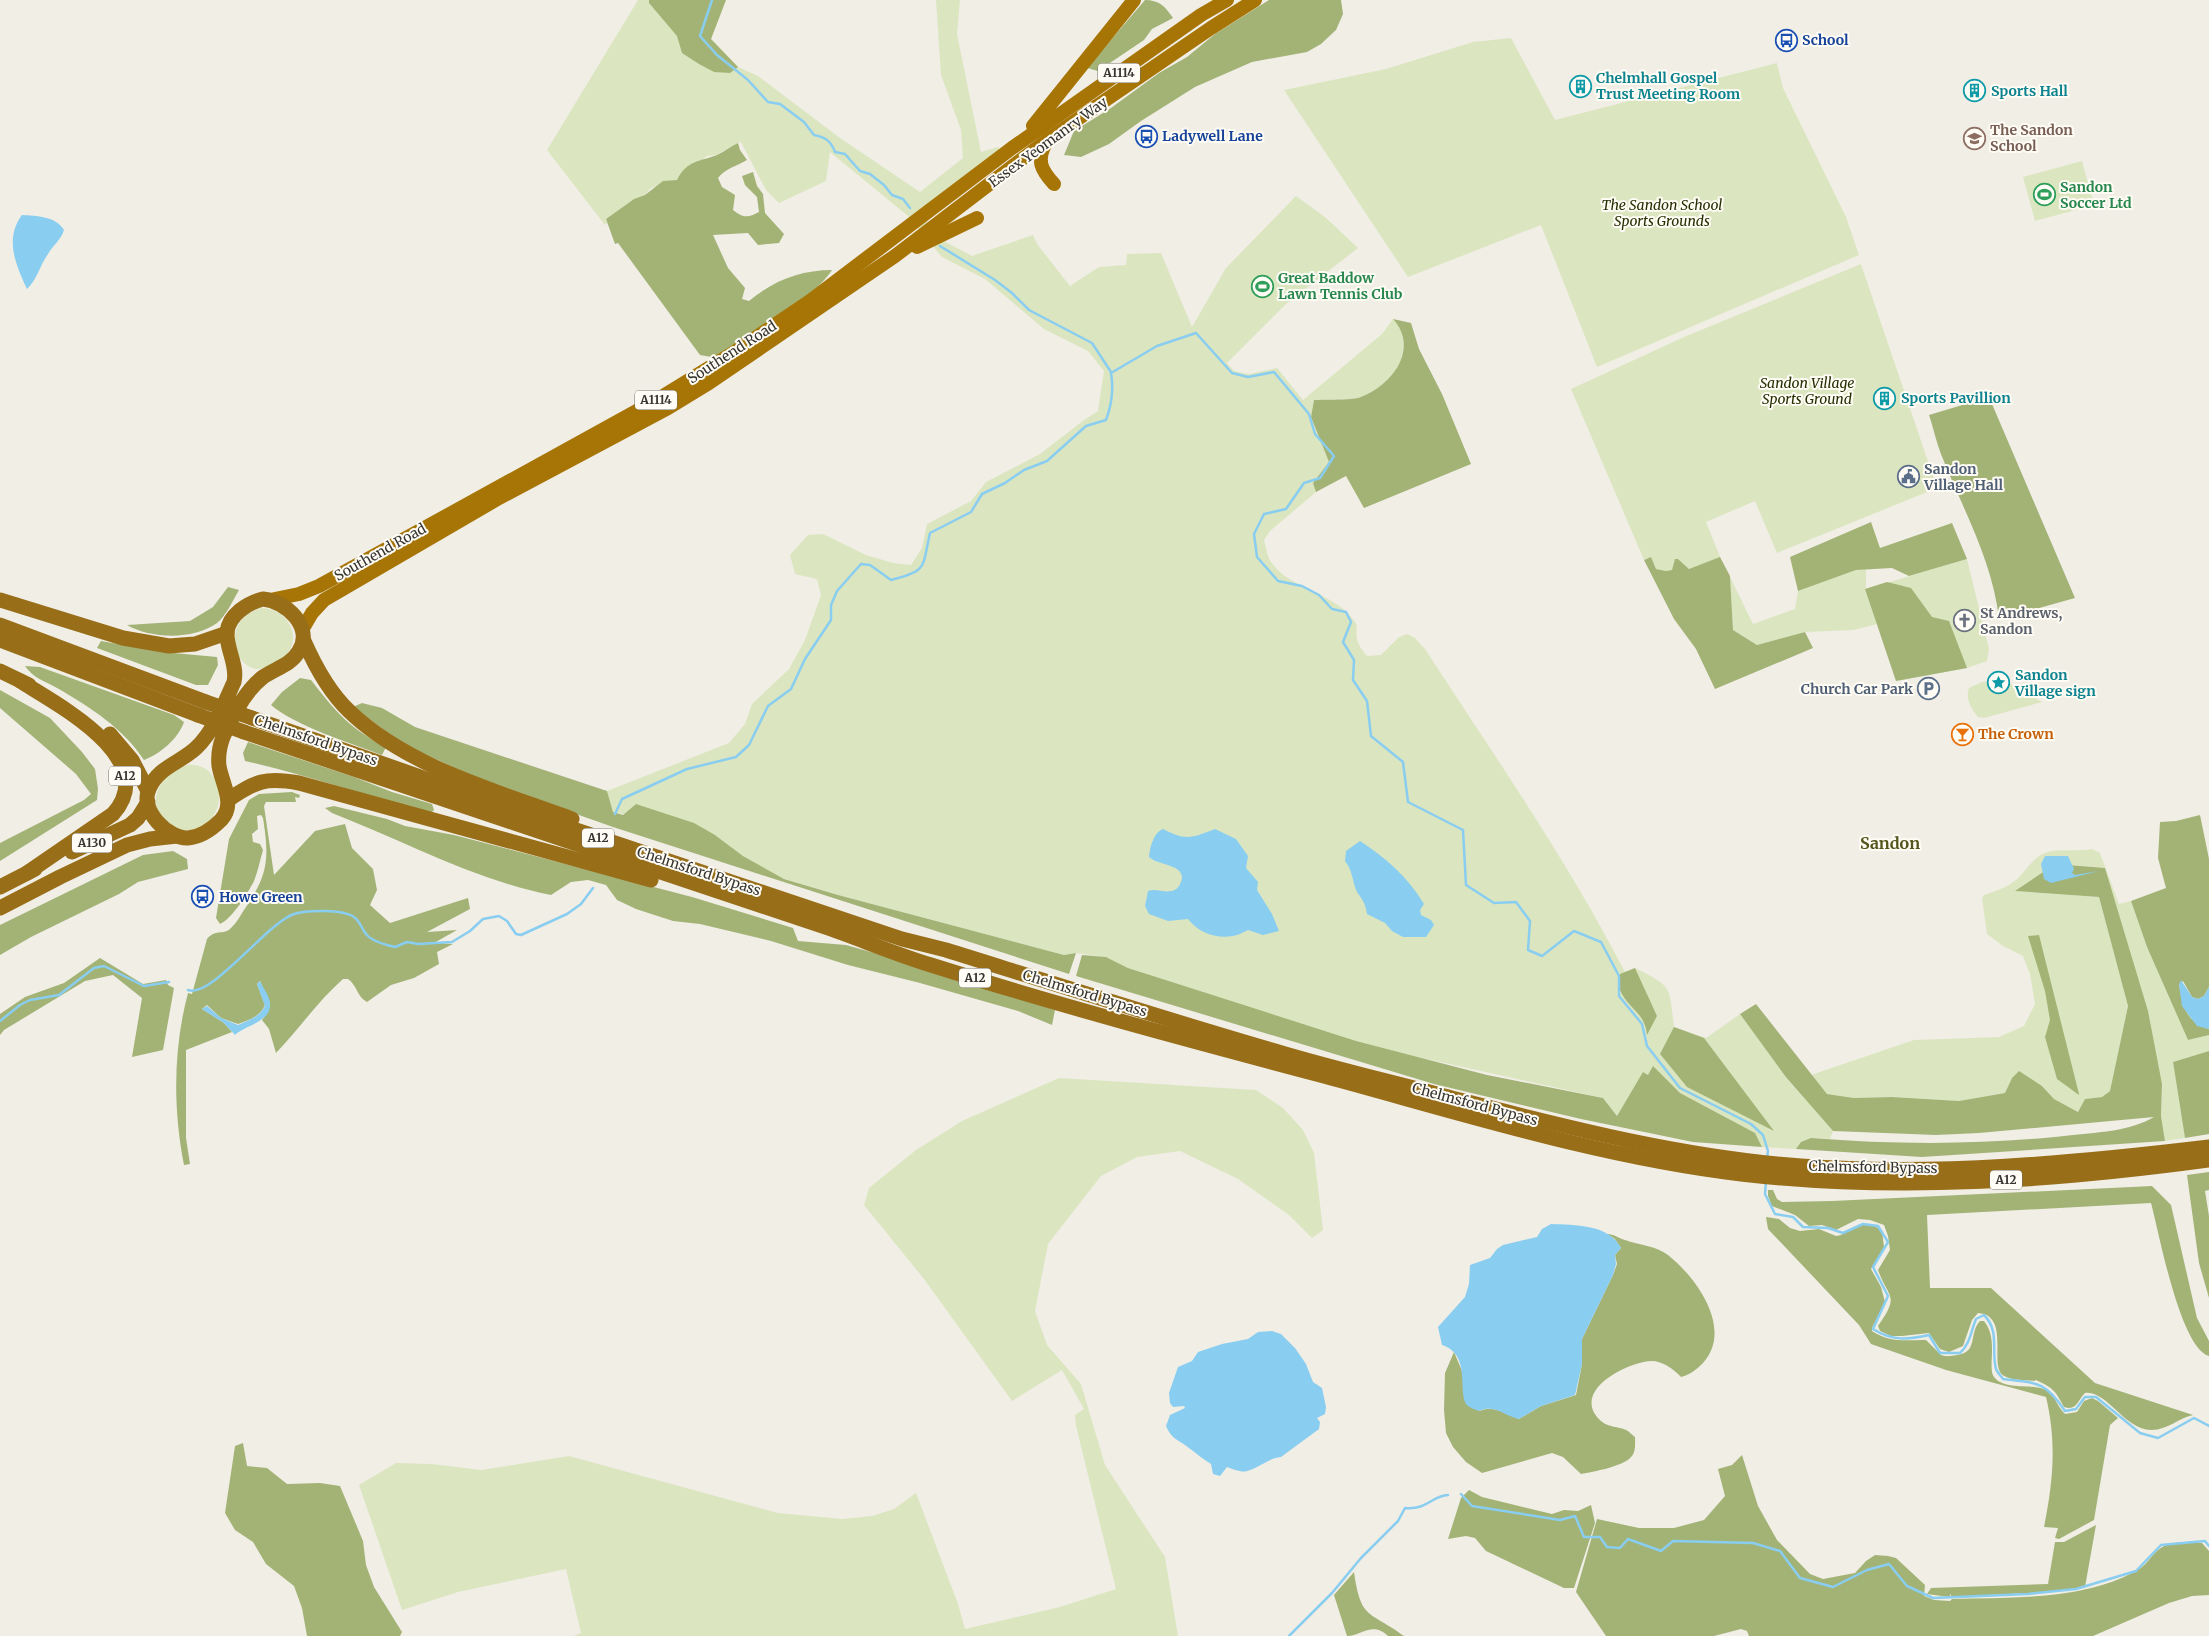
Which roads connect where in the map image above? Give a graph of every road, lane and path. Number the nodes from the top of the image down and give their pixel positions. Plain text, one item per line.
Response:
1 (1134, 0) edge
2 (1227, 0) edge
3 (1256, 0) edge
4 (1047, 140) junction
5 (1012, 148) junction
6 (1054, 184) dead end
7 (977, 218) dead end
8 (895, 256) junction
9 (0, 600) edge
10 (270, 600) junction
11 (0, 625) edge
12 (227, 632) junction
13 (303, 635) junction
14 (0, 640) edge
15 (0, 671) edge
16 (20, 681) junction
17 (248, 725) junction
18 (148, 796) junction
19 (228, 800) junction
20 (177, 836) junction
21 (27, 873) junction
22 (0, 887) edge
23 (0, 908) edge
24 (829, 928) junction
25 (902, 939) junction
26 (2209, 1147) edge
27 (2209, 1160) edge
28 (1722, 1164) junction
29 (1802, 1173) junction

1 - 5 main road
2 - 5 main road, Essex Yeomanry Way / A1114
3 - 4 main road, Essex Yeomanry Way / A1114
4 - 6 main road
4 - 8 main road, Essex Yeomanry Way / A1114
5 - 10 main road, Southend Road / A1114
7 - 8 main road
8 - 13 main road, Southend Road / A1114
9 - 12 highway
10 - 12 highway
10 - 13 highway
11 - 17 highway, Chelmsford Bypass / A12, bridge
12 - 18 highway
13 - 19 highway
13 - 25 highway, A12
14 - 17 highway, Chelmsford Bypass / A12, bridge
15 - 16 highway, A12
16 - 18 highway, A12
16 - 21 highway, A12
17 - 24 highway, Chelmsford Bypass / A12
17 - 25 highway, Chelmsford Bypass / A12
18 - 20 highway
18 - 21 highway, A130
19 - 20 highway
19 - 24 highway, A12
20 - 23 highway, A130
21 - 22 highway, A130
24 - 28 highway, Chelmsford Bypass / A12
25 - 28 highway, Chelmsford Bypass / A12
26 - 29 highway, Chelmsford Bypass / A12
27 - 29 highway, Chelmsford Bypass / A12
28 - 29 highway, Chelmsford Bypass / A12

